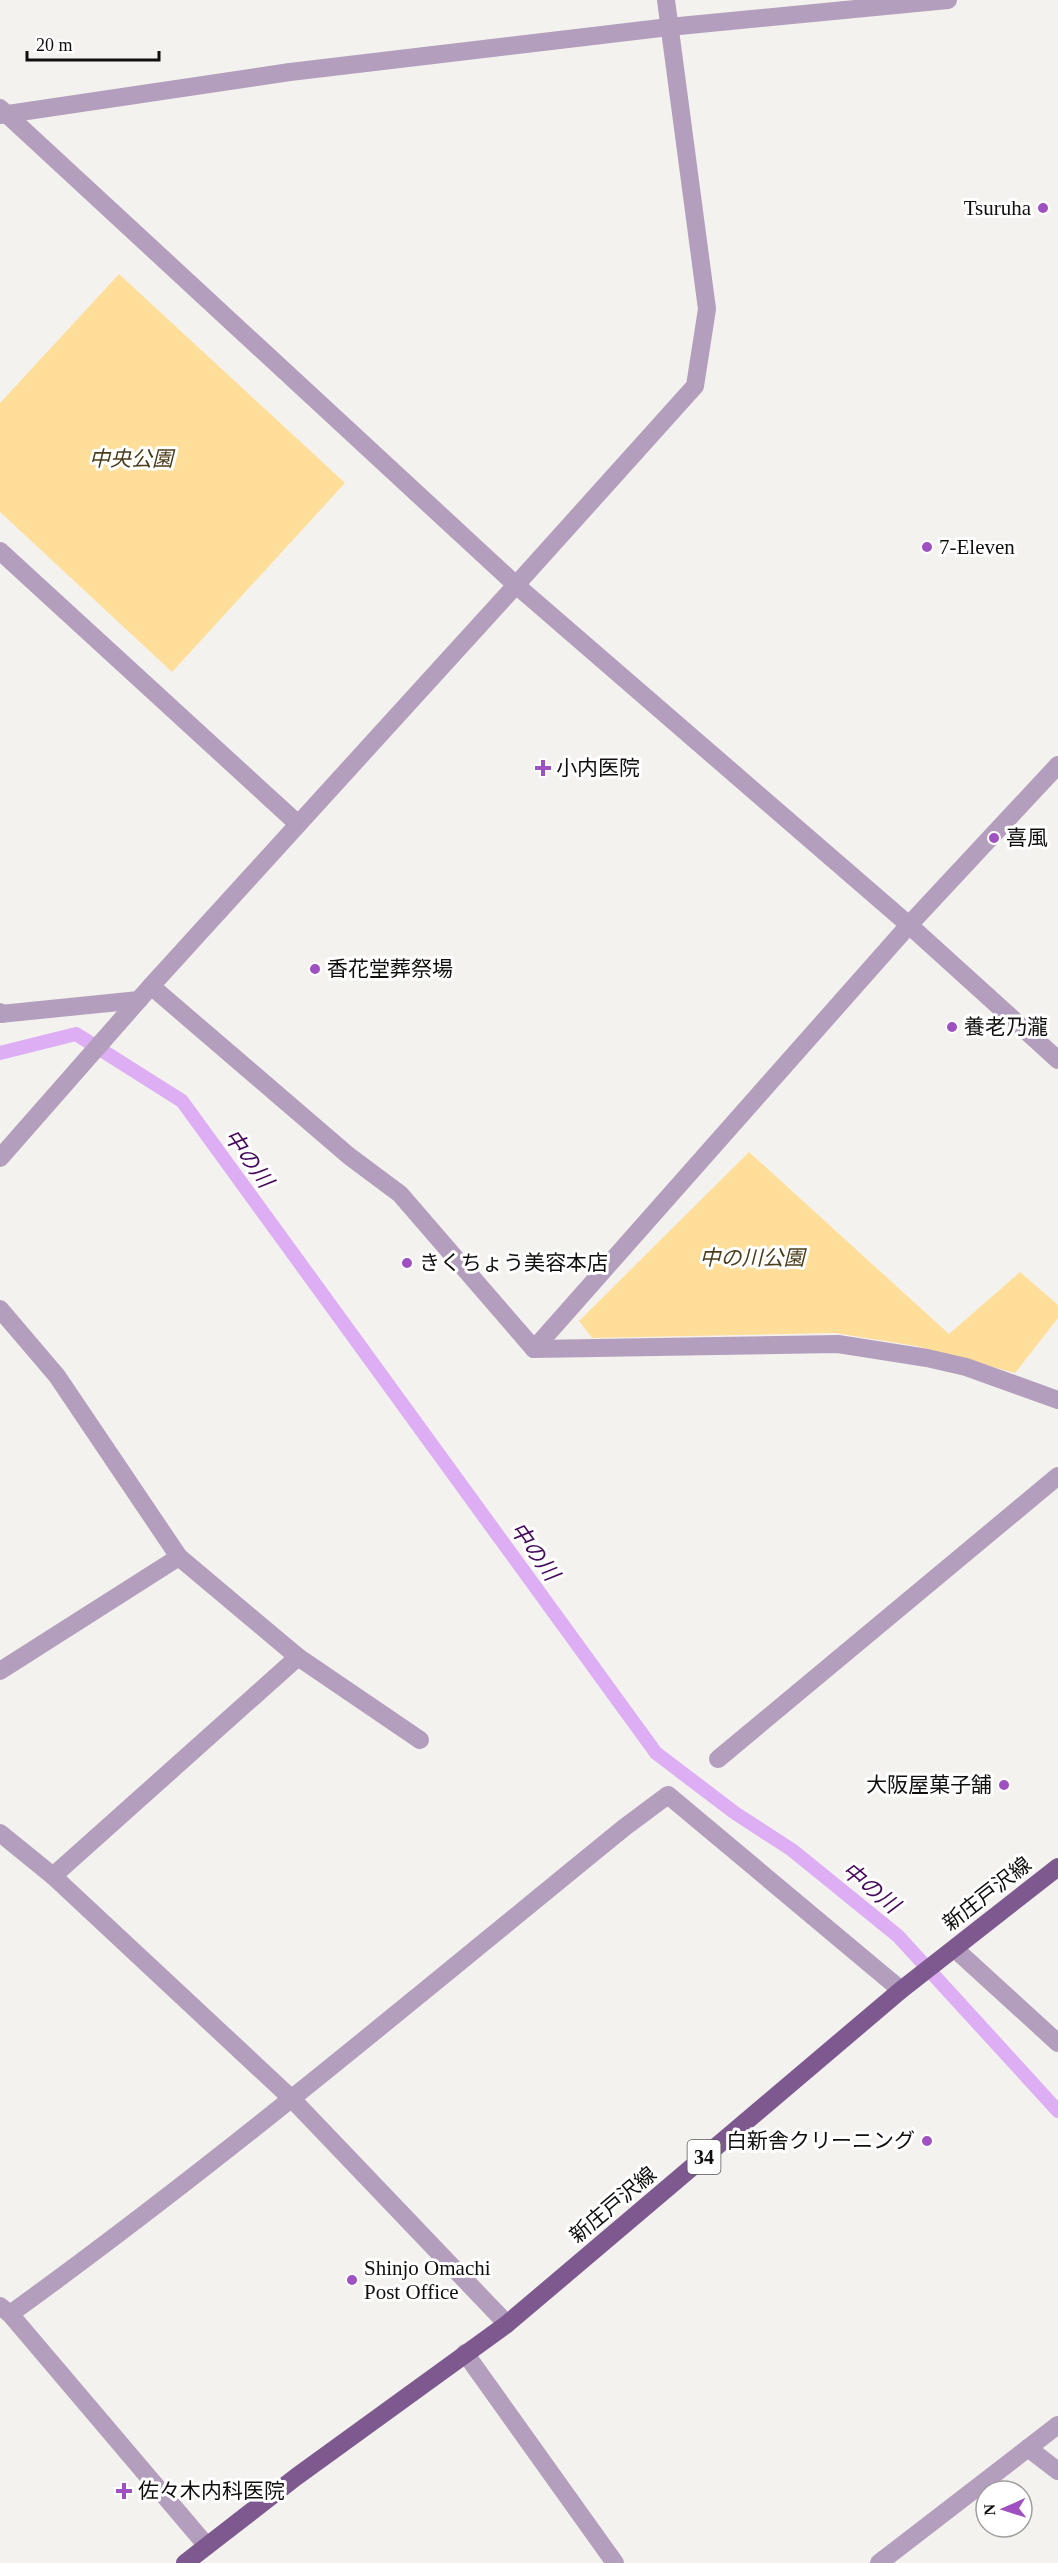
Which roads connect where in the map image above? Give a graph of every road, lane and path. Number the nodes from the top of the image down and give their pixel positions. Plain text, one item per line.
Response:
1 (666, 0) edge
2 (948, 0) edge
3 (669, 27) junction
4 (2, 112) edge
5 (0, 551) edge
6 (516, 585) junction
7 (1058, 765) edge
8 (298, 824) junction
9 (909, 926) junction
10 (145, 993) junction
11 (1, 1014) edge
12 (1058, 1060) edge
13 (0, 1158) edge
14 (0, 1309) edge
15 (534, 1349) junction
16 (1058, 1400) edge
17 (1058, 1476) edge
18 (179, 1557) junction
19 (298, 1657) junction
20 (0, 1671) edge
21 (420, 1740) dead end
22 (718, 1759) dead end
23 (0, 1833) edge
24 (1058, 1867) edge
25 (52, 1876) junction
26 (955, 1949) junction
27 (901, 1990) junction
28 (1058, 2043) edge
29 (292, 2099) junction
30 (5, 2310) edge
31 (507, 2324) junction
32 (465, 2354) junction
33 (1058, 2425) edge
34 (1029, 2448) junction
35 (1058, 2471) edge
36 (207, 2546) junction
37 (185, 2563) edge
38 (615, 2563) edge
39 (879, 2563) edge

1 - 3 street
2 - 3 street
3 - 4 street
3 - 6 street
4 - 6 street
5 - 8 street
6 - 8 street
6 - 9 street
7 - 9 street
8 - 10 street
9 - 12 street
9 - 15 street
10 - 11 street
10 - 13 street
10 - 15 street
14 - 18 street
15 - 16 street
17 - 22 street
18 - 19 street
18 - 20 street
19 - 21 street
19 - 25 street
23 - 25 street
24 - 26 main road, 新庄戸沢線 / 34
25 - 29 street
26 - 27 main road, 新庄戸沢線 / 34
26 - 28 street
27 - 29 street
27 - 31 main road, 新庄戸沢線 / 34
29 - 30 street
29 - 31 street
30 - 36 street
31 - 32 main road, 新庄戸沢線 / 34
32 - 36 main road, 新庄戸沢線 / 34
32 - 38 street
33 - 34 street
34 - 35 street
34 - 39 street
36 - 37 main road, 新庄戸沢線 / 34

